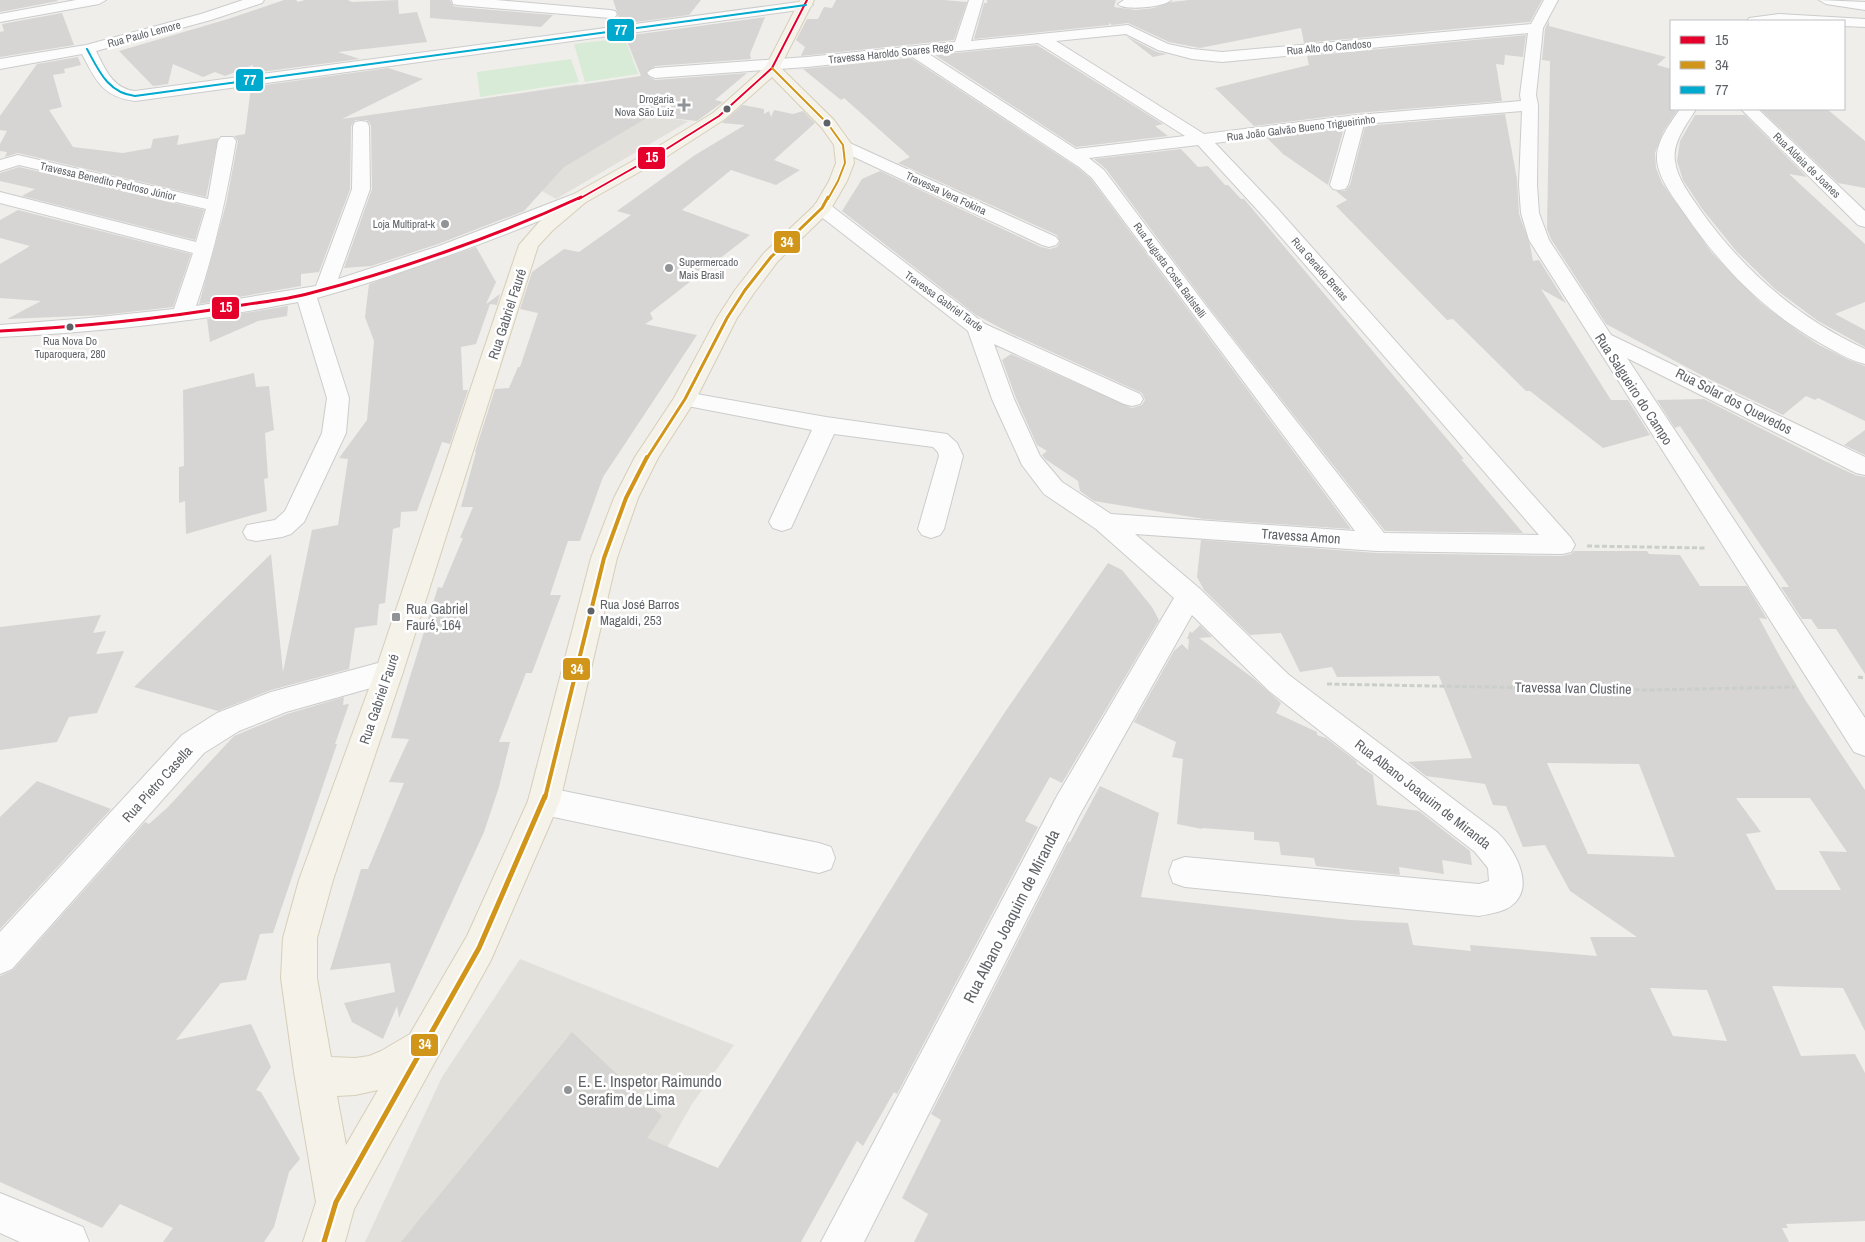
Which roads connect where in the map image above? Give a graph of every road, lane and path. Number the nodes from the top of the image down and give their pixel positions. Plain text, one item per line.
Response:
1 (99, 0) edge
2 (257, 0) edge
3 (976, 0) edge
4 (1164, 0) edge
5 (1551, 0) edge
6 (1826, 0) edge
7 (458, 1) edge
8 (1125, 2) edge
9 (806, 3) edge
10 (1865, 6) edge
11 (0, 18) edge
12 (1762, 20) edge
13 (1822, 20) edge
14 (1845, 21) edge
15 (1865, 22) edge
16 (1536, 28) junction
17 (1128, 29) junction
18 (610, 32) junction
19 (1041, 38) junction
20 (962, 45) junction
21 (87, 49) junction
22 (914, 51) junction
23 (0, 64) edge
24 (655, 73) dead end
25 (779, 73) junction
26 (750, 88) junction
27 (1530, 104) junction
28 (1687, 110) edge
29 (1750, 110) edge
30 (1357, 120) junction
31 (361, 126) dead end
32 (227, 141) dead end
33 (1204, 141) junction
34 (843, 145) junction
35 (1073, 155) junction
36 (0, 166) edge
37 (1339, 184) dead end
38 (1831, 190) junction
39 (0, 197) edge
40 (1865, 197) edge
41 (580, 198) junction
42 (216, 206) junction
43 (822, 208) junction
44 (1865, 222) edge
45 (479, 239) junction
46 (1049, 241) dead end
47 (529, 246) junction
48 (204, 250) junction
49 (316, 292) junction
50 (182, 315) junction
51 (978, 328) junction
52 (0, 331) edge
53 (1601, 338) junction
54 (1865, 357) edge
55 (685, 399) junction
56 (1132, 399) dead end
57 (826, 425) junction
58 (1865, 467) edge
59 (782, 522) dead end
60 (1105, 523) junction
61 (931, 530) dead end
62 (256, 532) dead end
63 (1378, 542) junction
64 (1562, 545) junction
65 (1739, 549) junction
66 (1189, 595) junction
67 (389, 672) junction
68 (1865, 678) edge
69 (1279, 683) junction
70 (1828, 686) junction
71 (1865, 743) edge
72 (544, 801) junction
73 (819, 858) dead end
74 (1185, 872) dead end
75 (0, 957) edge
76 (423, 1045) junction
77 (313, 1072) junction
78 (336, 1202) junction
79 (0, 1213) edge
80 (68, 1242) edge
81 (324, 1242) edge
82 (842, 1242) edge

1 - 11 street
2 - 21 street, Rua Paulo Lemore
3 - 20 street
4 - 8 street
5 - 16 street, Rua Salgueiro do Campo
6 - 10 street
7 - 18 street
8 - 17 street
9 - 18 street
9 - 25 main road
12 - 13 street
14 - 15 street
16 - 17 street, Rua Alto do Candoso
16 - 27 street, Rua Salgueiro do Campo
17 - 19 street, Travessa Haroldo Soares Rego
18 - 21 street
19 - 20 street, Travessa Haroldo Soares Rego
19 - 33 street, Rua Geraldo Bretas
20 - 22 street, Travessa Haroldo Soares Rego
21 - 23 street, Rua Paulo Lemore
22 - 25 street, Travessa Haroldo Soares Rego
22 - 35 street, Rua Augusta Costa Batistelli
24 - 25 street, Travessa Haroldo Soares Rego
25 - 26 main road
25 - 26 main road
25 - 34 main road
26 - 41 main road
27 - 30 street, Rua João Galvão Bueno Trigueirinho
27 - 53 street, Rua Salgueiro do Campo
28 - 54 street
29 - 38 street, Rua Aldeia de Joanes
30 - 33 street, Rua João Galvão Bueno Trigueirinho
30 - 37 street
31 - 49 street
32 - 42 street
33 - 35 street, Rua João Galvão Bueno Trigueirinho
33 - 64 street, Rua Geraldo Bretas
34 - 43 main road
34 - 46 street, Travessa Vera Fokina
35 - 63 street, Rua Augusta Costa Batistelli
36 - 42 street, Travessa Benedito Pedroso Júnior
38 - 40 street
38 - 44 street, Rua Aldeia de Joanes
39 - 48 street
41 - 45 street
41 - 47 main road
42 - 48 street
43 - 51 street, Travessa Gabriel Tarde
43 - 55 main road
45 - 47 street
45 - 49 street
47 - 67 main road, Rua Gabriel Fauré
48 - 50 street
49 - 50 street
49 - 62 street
50 - 52 street
51 - 56 street, Travessa Gabriel Tarde
51 - 60 street, Travessa Amon
53 - 58 street, Rua Solar dos Quevedos
53 - 65 street, Rua Salgueiro do Campo
55 - 57 street
55 - 72 main road
57 - 59 street
57 - 61 street
60 - 63 street, Travessa Amon
60 - 66 street, Rua Albano Joaquim de Miranda
63 - 64 street, Travessa Amon
64 - 65 path
65 - 70 street, Rua Salgueiro do Campo
66 - 69 street, Rua Albano Joaquim de Miranda
66 - 82 street, Rua Albano Joaquim de Miranda
67 - 75 street, Rua Pietro Casella
67 - 77 main road, Rua Gabriel Fauré
68 - 70 path, Travessa Ivan Clustine
69 - 70 path, Travessa Ivan Clustine
69 - 74 street, Rua Albano Joaquim de Miranda
70 - 71 street, Rua Salgueiro do Campo
72 - 73 street
72 - 76 main road
76 - 77 main road
76 - 78 main road
77 - 78 main road, Rua Gabriel Fauré
78 - 81 main road
79 - 80 street

